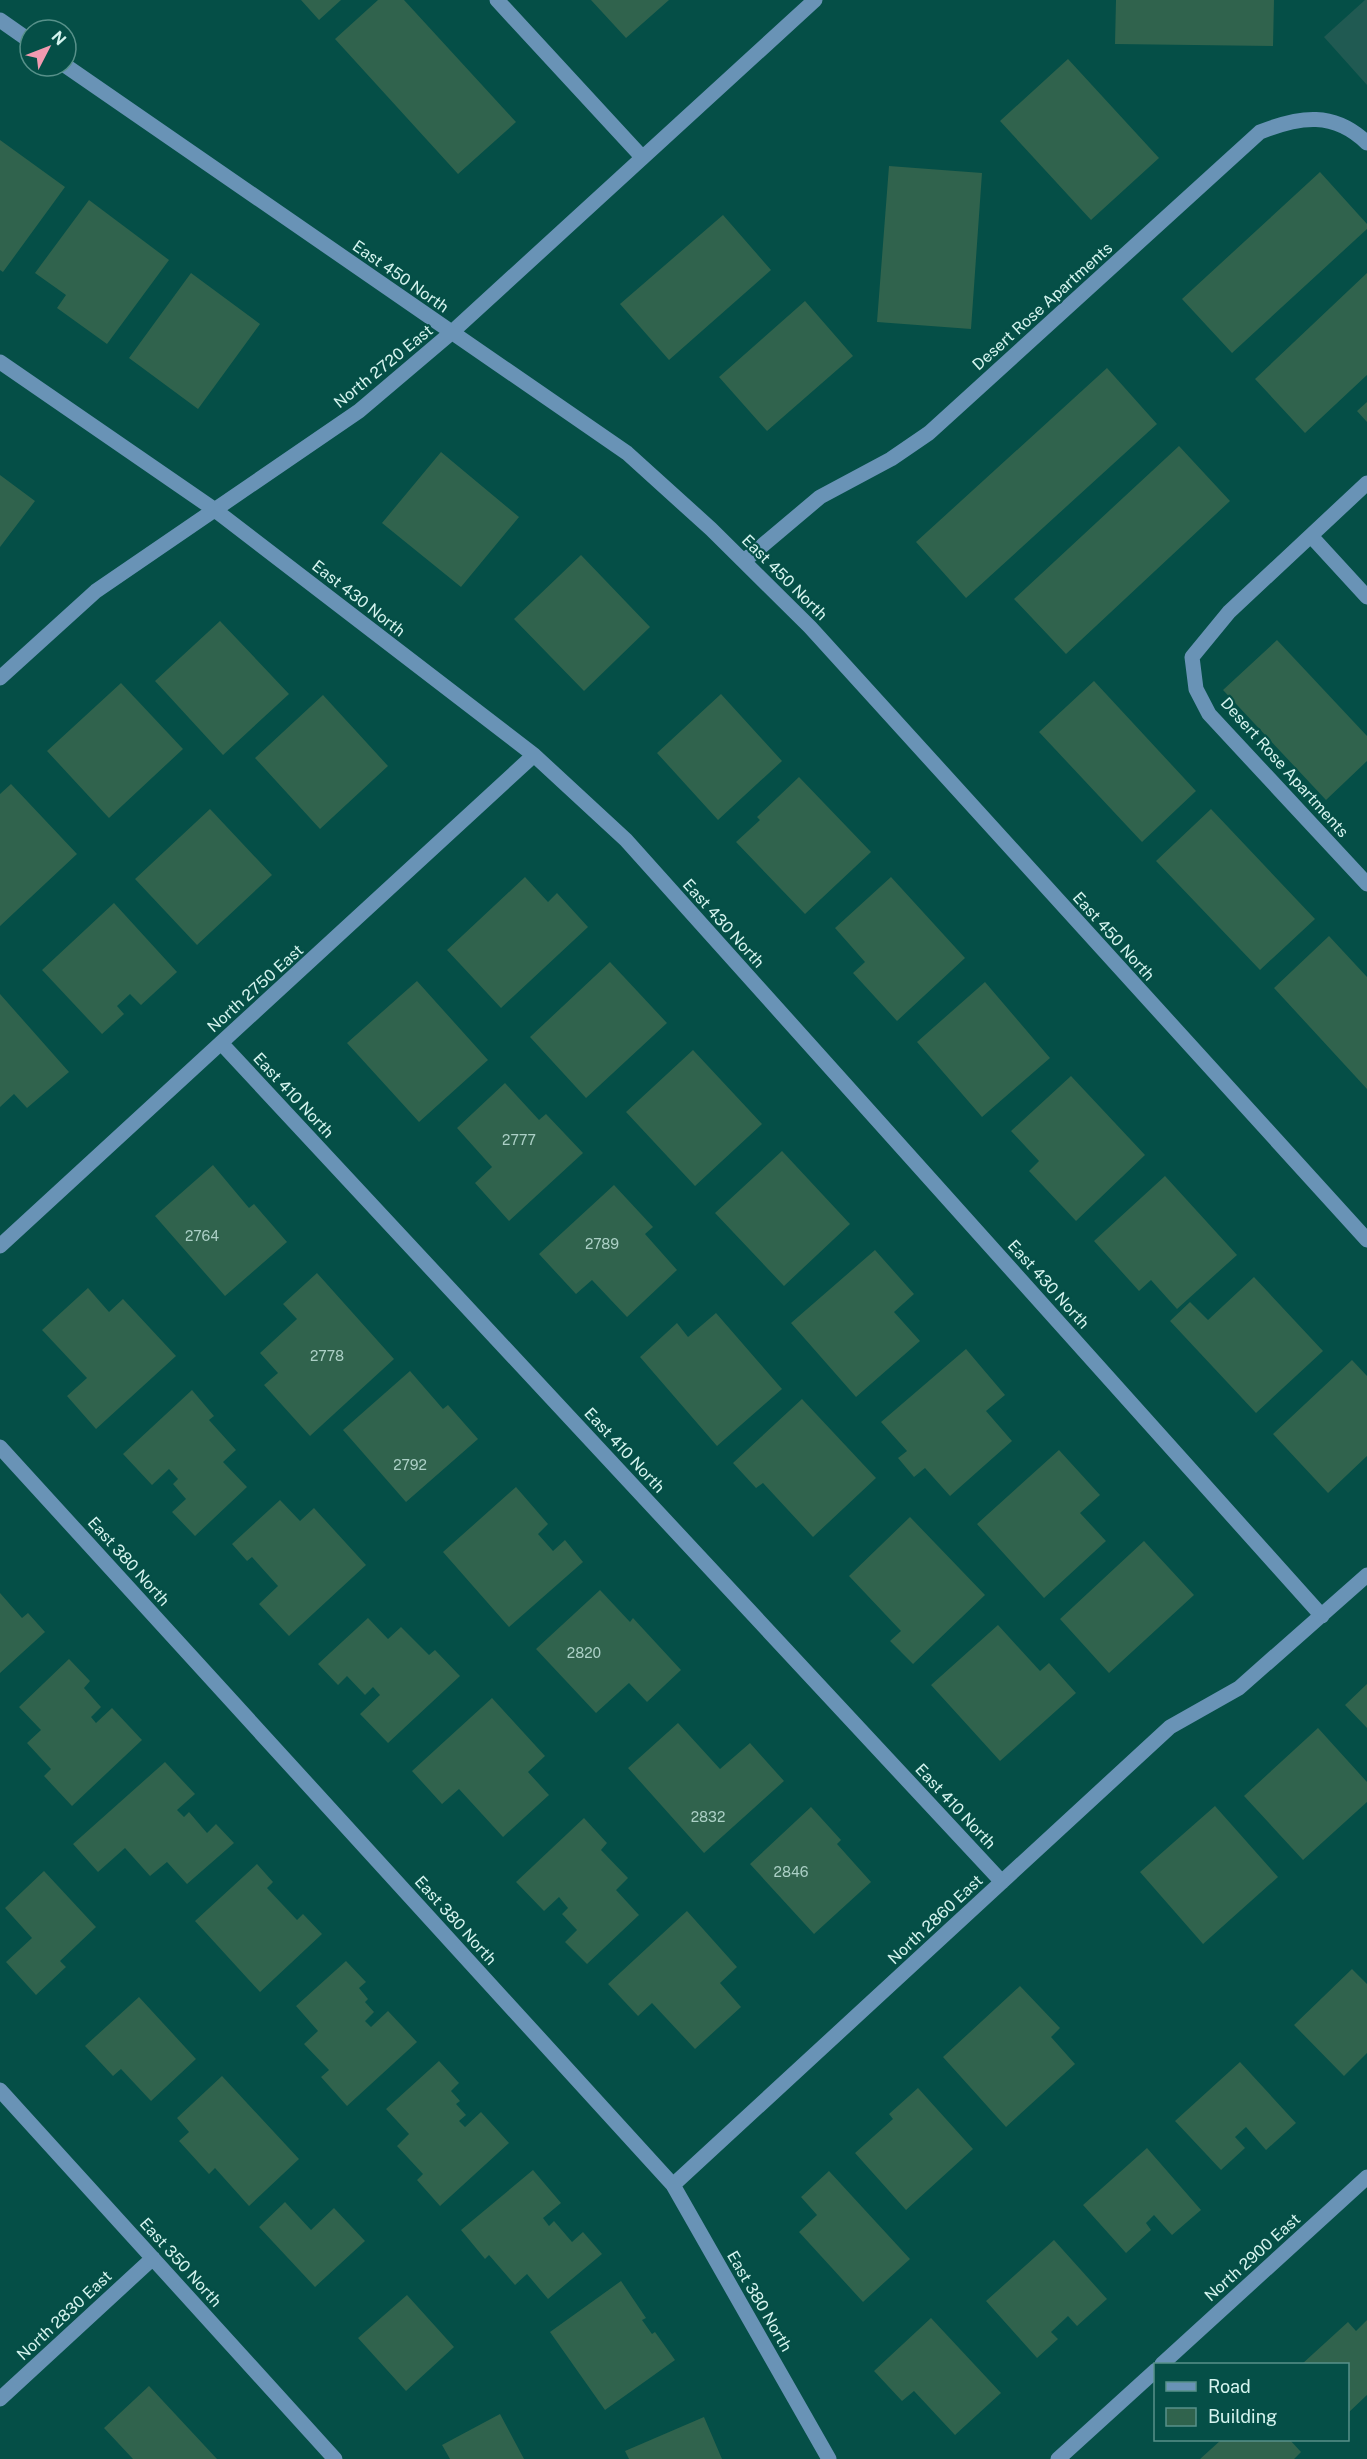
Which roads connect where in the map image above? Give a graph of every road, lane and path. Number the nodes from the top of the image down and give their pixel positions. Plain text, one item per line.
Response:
1 (497, 0) edge
2 (815, 0) edge
3 (0, 20) edge
4 (18, 33) edge
5 (78, 74) edge
6 (1367, 143) edge
7 (642, 157) junction
8 (451, 333) junction
9 (0, 362) edge
10 (1367, 483) edge
11 (215, 510) junction
12 (1311, 536) junction
13 (744, 561) junction
14 (1367, 597) edge
15 (0, 678) edge
16 (534, 755) junction
17 (1367, 884) edge
18 (221, 1043) junction
19 (1367, 1240) edge
20 (0, 1246) edge
21 (0, 1447) edge
22 (1367, 1575) edge
23 (1322, 1616) junction
24 (1002, 1882) junction
25 (0, 2090) edge
26 (1367, 2177) edge
27 (673, 2185) junction
28 (153, 2258) junction
29 (1163, 2363) edge
30 (1154, 2371) edge
31 (0, 2399) edge
32 (335, 2459) edge
33 (830, 2459) edge
34 (1058, 2459) edge

1 - 7 street
2 - 7 street, North 2720 East
3 - 4 street
5 - 8 street, East 450 North
6 - 13 street, Desert Rose Apartments
7 - 8 street, North 2720 East
8 - 11 street, North 2720 East
8 - 13 street, East 450 North
9 - 11 street, East 430 North
10 - 12 street, Desert Rose Apartments
11 - 15 street, North 2720 East
11 - 16 street, East 430 North
12 - 14 street
12 - 17 street, Desert Rose Apartments
13 - 19 street, East 450 North
16 - 18 street, North 2750 East
16 - 23 street, East 430 North
18 - 20 street, North 2750 East
18 - 24 street, East 410 North
21 - 27 street, East 380 North
22 - 23 street, North 2860 East
23 - 24 street, North 2860 East
24 - 27 street, North 2860 East
25 - 28 street, East 350 North
26 - 29 street, North 2900 East
27 - 33 street, East 380 North
28 - 31 street, North 2830 East
28 - 32 street, East 350 North
30 - 34 street

